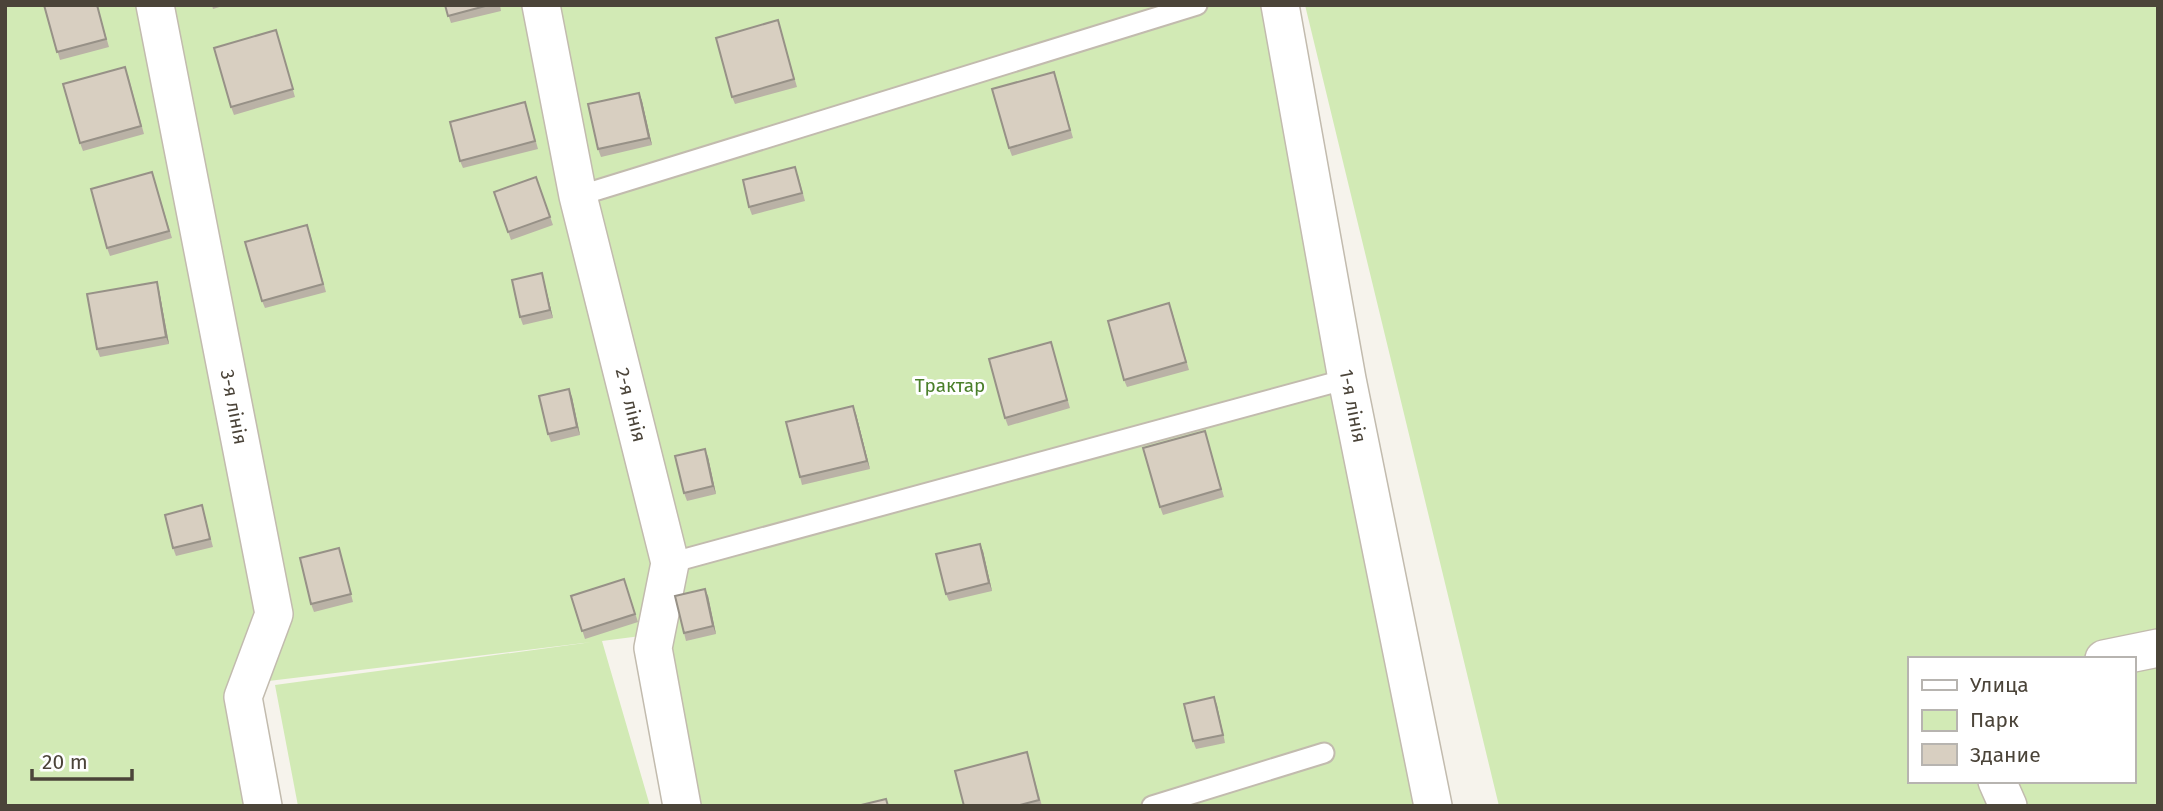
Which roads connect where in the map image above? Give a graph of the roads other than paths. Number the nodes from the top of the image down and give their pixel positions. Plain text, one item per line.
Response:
1 (155, 5) edge
2 (541, 5) edge
3 (1197, 5) edge
4 (1280, 5) edge
5 (578, 196) junction
6 (1347, 379) junction
7 (670, 563) junction
8 (2158, 648) edge
9 (2114, 657) edge
10 (1324, 753) dead end
11 (1998, 783) edge
12 (262, 806) edge
13 (682, 806) edge
14 (1152, 806) edge
15 (1433, 806) edge
16 (2008, 806) edge

1 - 12 street, 3-я лінія
2 - 5 street, 2-я лінія
3 - 5 lane
4 - 6 street, 1-я лінія
5 - 7 street, 2-я лінія
6 - 7 lane
6 - 15 street, 1-я лінія
7 - 13 street, 2-я лінія
8 - 9 street
10 - 14 lane
11 - 16 street

